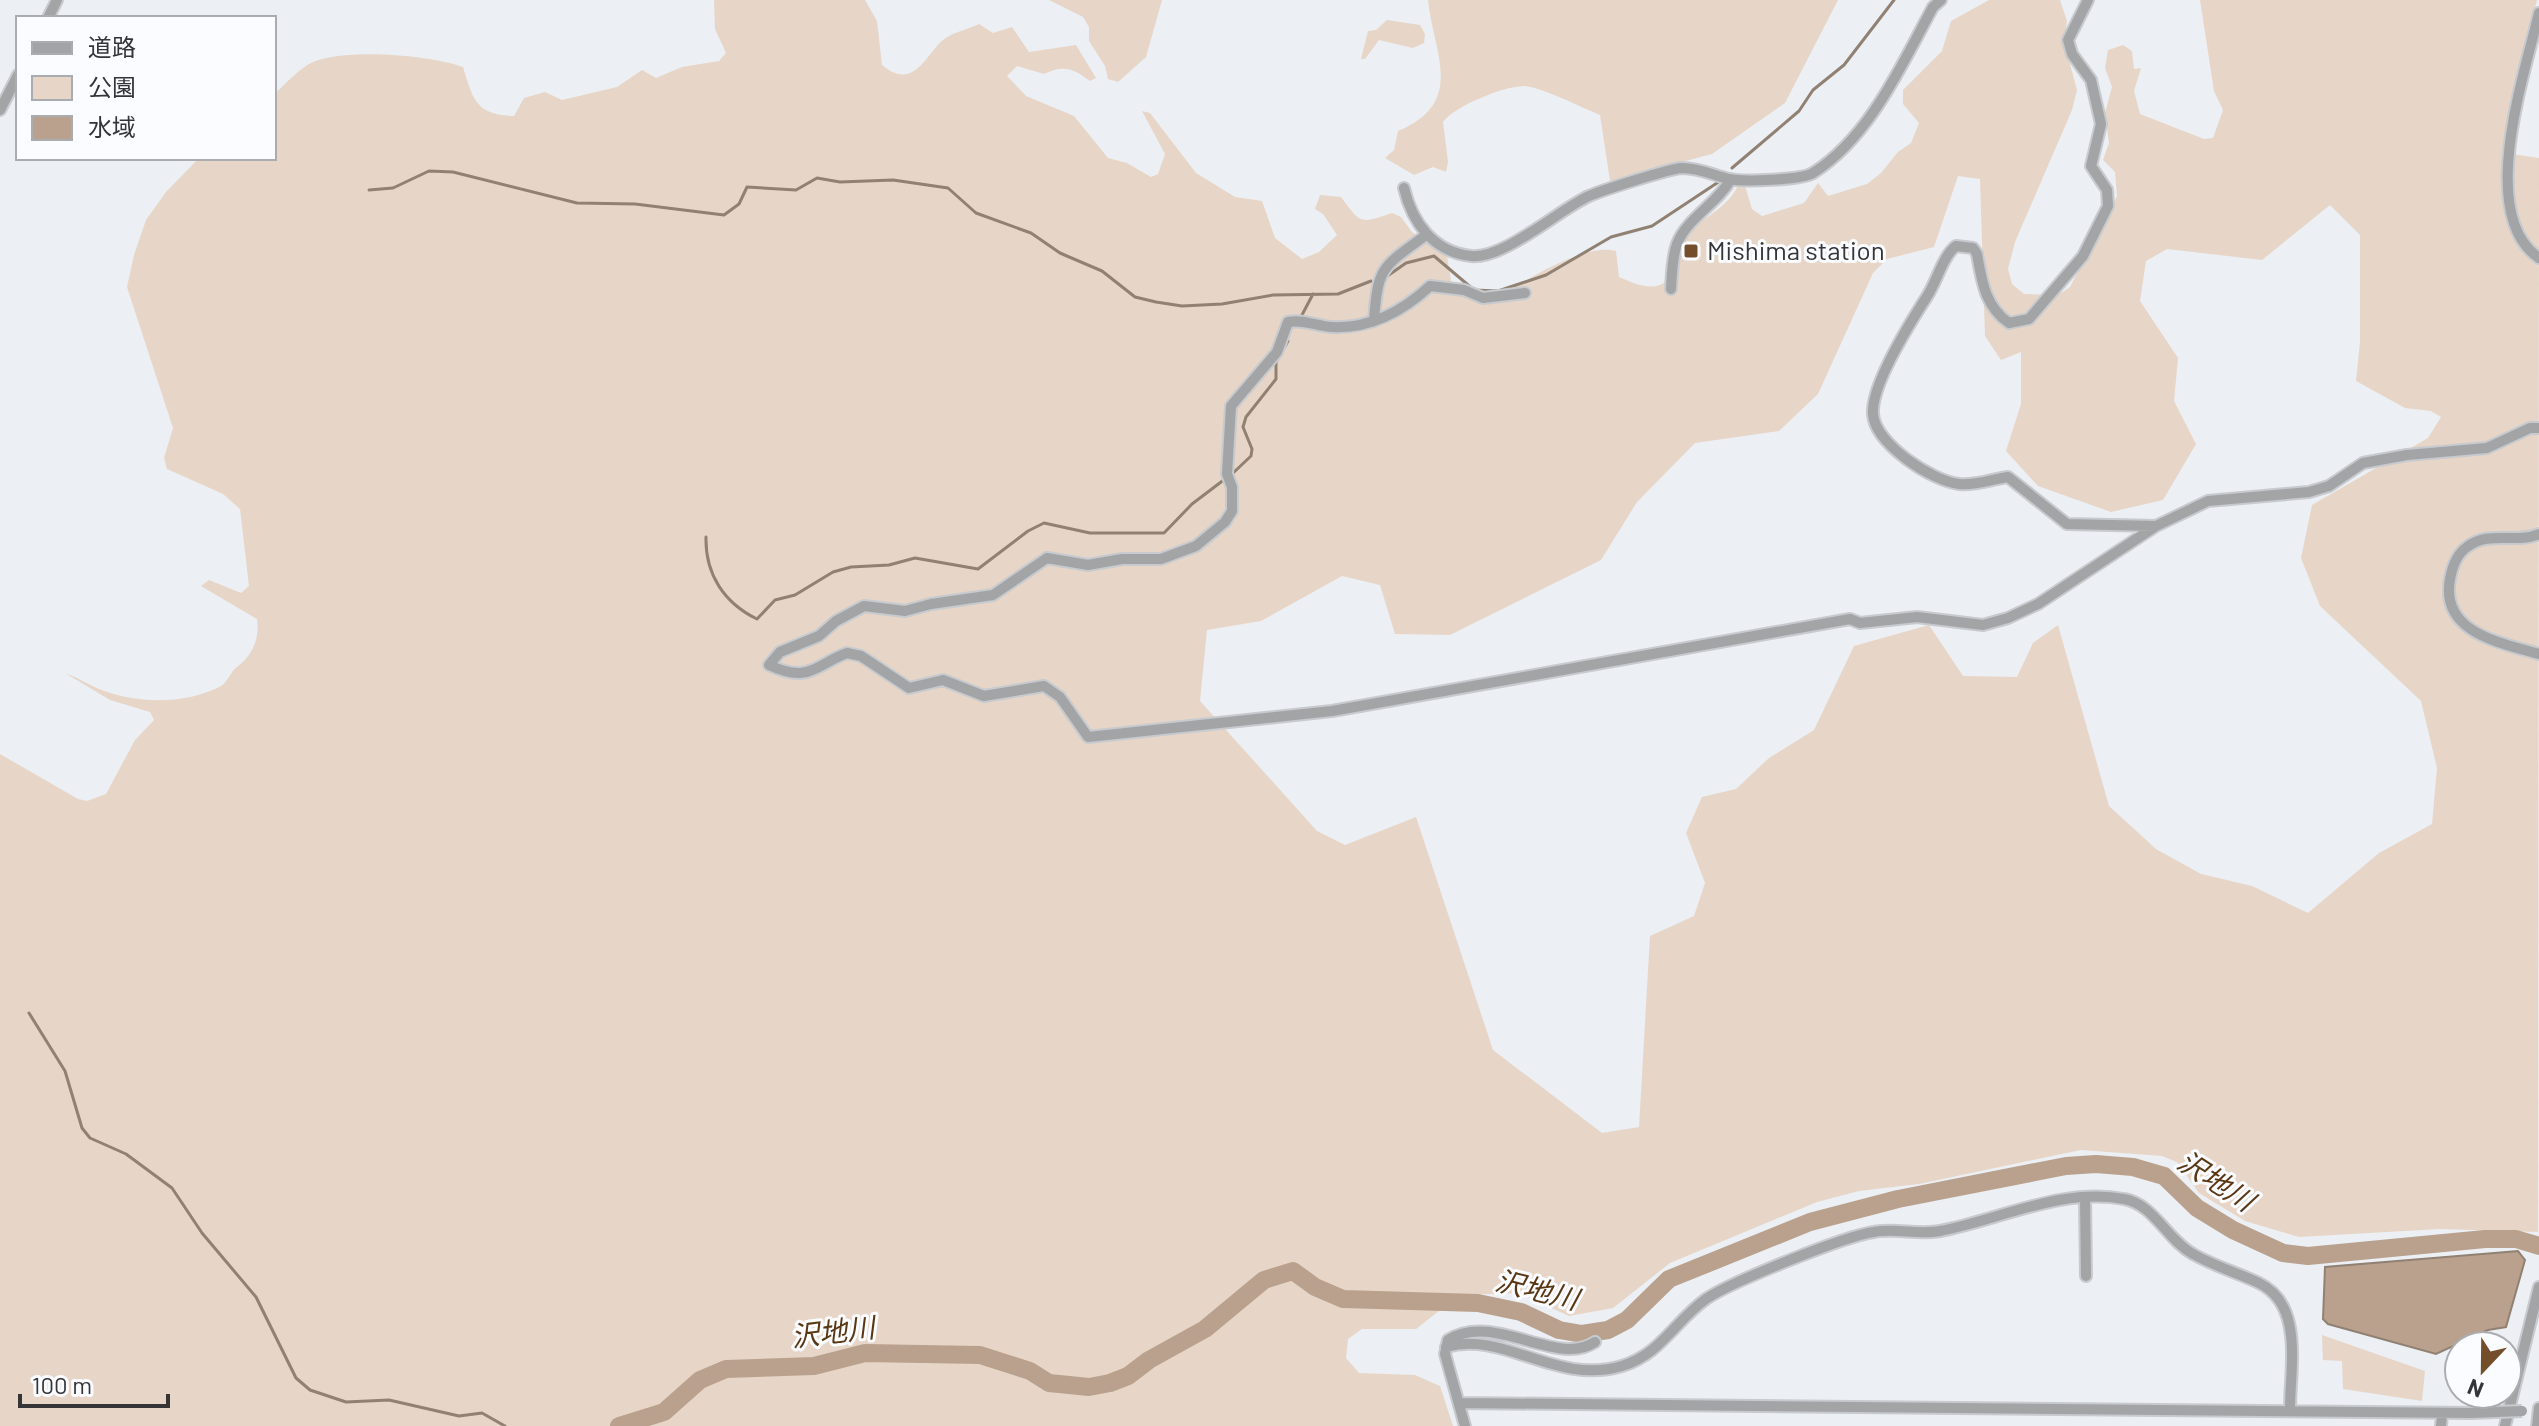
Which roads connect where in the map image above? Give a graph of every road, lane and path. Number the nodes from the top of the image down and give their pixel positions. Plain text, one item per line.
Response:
1 (1941, 0) edge
2 (2088, 0) edge
3 (2539, 13) edge
4 (16, 79) edge
5 (0, 110) edge
6 (1731, 179) junction
7 (1404, 188) dead end
8 (1426, 235) junction
9 (2539, 258) edge
10 (1671, 289) dead end
11 (1525, 293) dead end
12 (1374, 320) junction
13 (2539, 428) edge
14 (2156, 526) junction
15 (2539, 534) edge
16 (2539, 654) edge
17 (2085, 1197) junction
18 (2086, 1276) dead end
19 (2538, 1292) edge
20 (1595, 1342) dead end
21 (1446, 1347) junction
22 (1461, 1403) junction
23 (2539, 1408) edge
24 (2290, 1409) junction
25 (2442, 1414) junction
26 (1465, 1426) edge
27 (2441, 1426) edge
28 (2505, 1426) edge
29 (2537, 1426) edge

1 - 6 street
2 - 14 street
3 - 9 street
4 - 5 street
6 - 8 street
6 - 10 street
7 - 8 street
8 - 12 street
11 - 12 street
12 - 14 street
13 - 14 street
15 - 16 street
17 - 18 street
17 - 21 street
17 - 24 street
19 - 28 street
20 - 21 street
21 - 22 street
22 - 24 street
22 - 26 street
23 - 25 street, bridge
23 - 29 street
24 - 25 street
25 - 27 street

